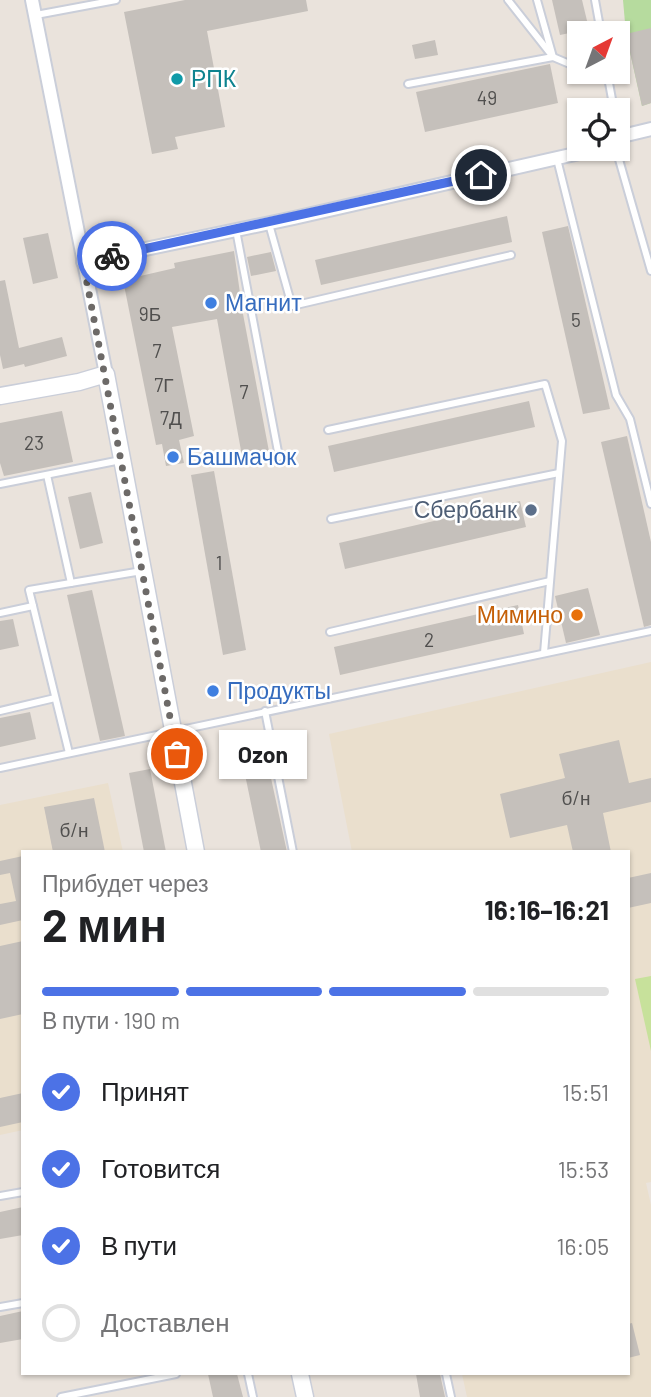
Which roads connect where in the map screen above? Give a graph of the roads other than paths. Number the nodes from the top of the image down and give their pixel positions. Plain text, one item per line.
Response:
1 (32, 0) edge
2 (116, 0) edge
3 (508, 0) edge
4 (537, 0) edge
5 (595, 0) edge
6 (36, 15) junction
7 (599, 21) edge
8 (553, 57) junction
9 (567, 63) edge
10 (408, 84) dead end
11 (651, 129) edge
12 (630, 135) edge
13 (567, 156) edge
14 (557, 158) junction
15 (624, 161) edge
16 (269, 223) junction
17 (236, 230) junction
18 (510, 255) dead end
19 (83, 262) junction
20 (651, 271) edge
21 (106, 374) junction
22 (0, 396) edge
23 (328, 430) dead end
24 (279, 457) dead end
25 (121, 460) junction
26 (559, 473) junction
27 (47, 475) junction
28 (0, 484) edge
29 (651, 504) edge
30 (331, 519) dead end
31 (142, 571) junction
32 (550, 581) junction
33 (71, 583) junction
34 (33, 606) junction
35 (0, 613) edge
36 (651, 631) edge
37 (330, 632) dead end
38 (544, 653) junction
39 (55, 698) junction
40 (0, 711) edge
41 (265, 711) junction
42 (172, 730) junction
43 (69, 753) junction
44 (0, 768) edge
45 (196, 850) edge
46 (293, 850) edge
47 (21, 1192) edge
48 (0, 1196) edge
49 (21, 1303) edge
50 (0, 1307) edge
51 (171, 1375) edge
52 (248, 1375) edge
53 (300, 1375) edge
54 (446, 1375) edge
55 (61, 1397) edge
56 (253, 1397) edge
57 (305, 1397) edge
58 (451, 1397) edge

1 - 6 street
2 - 6 lane
3 - 8 lane
4 - 8 lane
5 - 7 lane
6 - 19 street
8 - 9 lane
8 - 10 lane
11 - 12 street
13 - 14 street
14 - 16 street
14 - 29 lane
15 - 20 lane
16 - 17 street
16 - 18 lane
17 - 19 street
17 - 24 lane
19 - 21 street
21 - 22 street
21 - 25 street
23 - 26 lane
25 - 27 lane
25 - 31 street
26 - 30 lane
26 - 32 lane
27 - 28 lane
27 - 33 lane
31 - 33 lane
31 - 42 street
32 - 37 lane
32 - 38 lane
33 - 34 lane
34 - 35 lane
34 - 39 lane
36 - 38 lane
38 - 41 lane
39 - 40 lane
39 - 43 lane
41 - 42 lane
41 - 46 lane
42 - 43 lane
42 - 45 street
43 - 44 lane
47 - 48 lane
49 - 50 lane
51 - 55 lane
52 - 56 lane
53 - 57 street
54 - 58 lane

